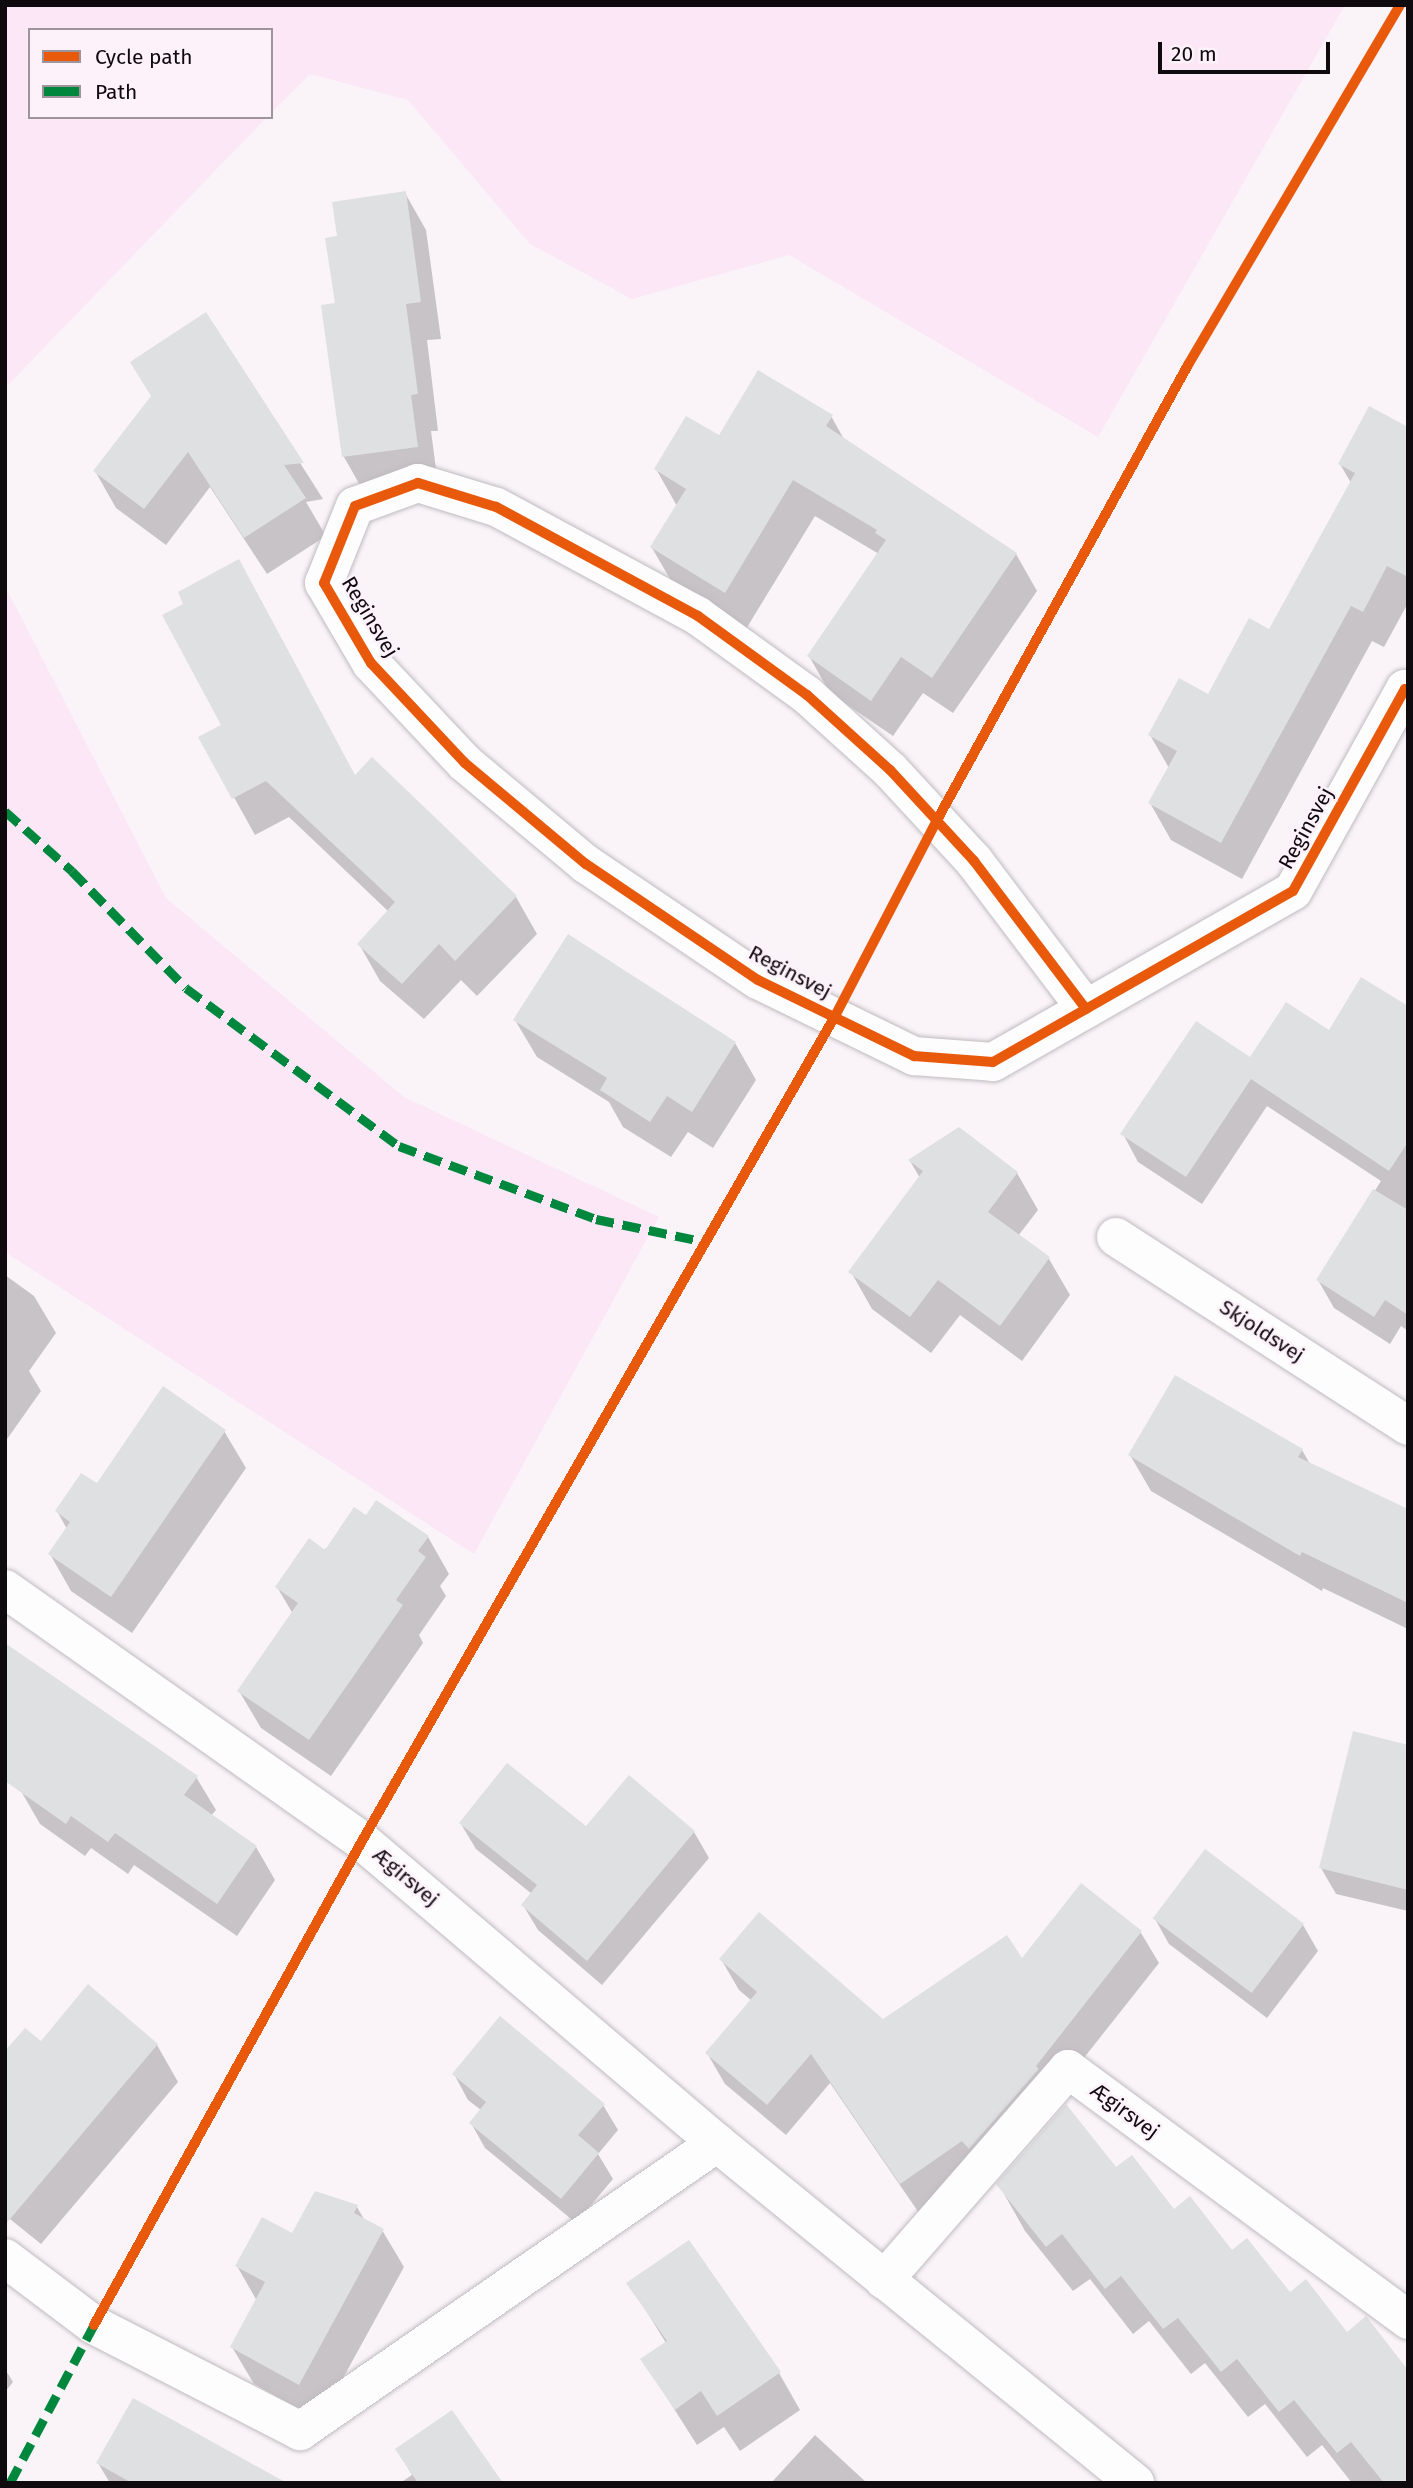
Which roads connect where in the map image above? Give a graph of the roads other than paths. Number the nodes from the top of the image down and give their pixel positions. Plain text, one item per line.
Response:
1 (1408, 691) edge
2 (1086, 1009) junction
3 (1116, 1237) dead end
4 (1408, 1426) edge
5 (5, 1589) edge
6 (717, 2143) junction
7 (5, 2258) edge
8 (884, 2280) junction
9 (1408, 2320) edge
10 (1135, 2483) edge

1 - 2 street, Reginsvej
2 - 2 street, Reginsvej
3 - 4 street, Skjoldsvej
5 - 6 street, Ægirsvej
6 - 7 street
6 - 8 street, Ægirsvej
8 - 9 street, Ægirsvej
8 - 10 street, Ægirsvej

